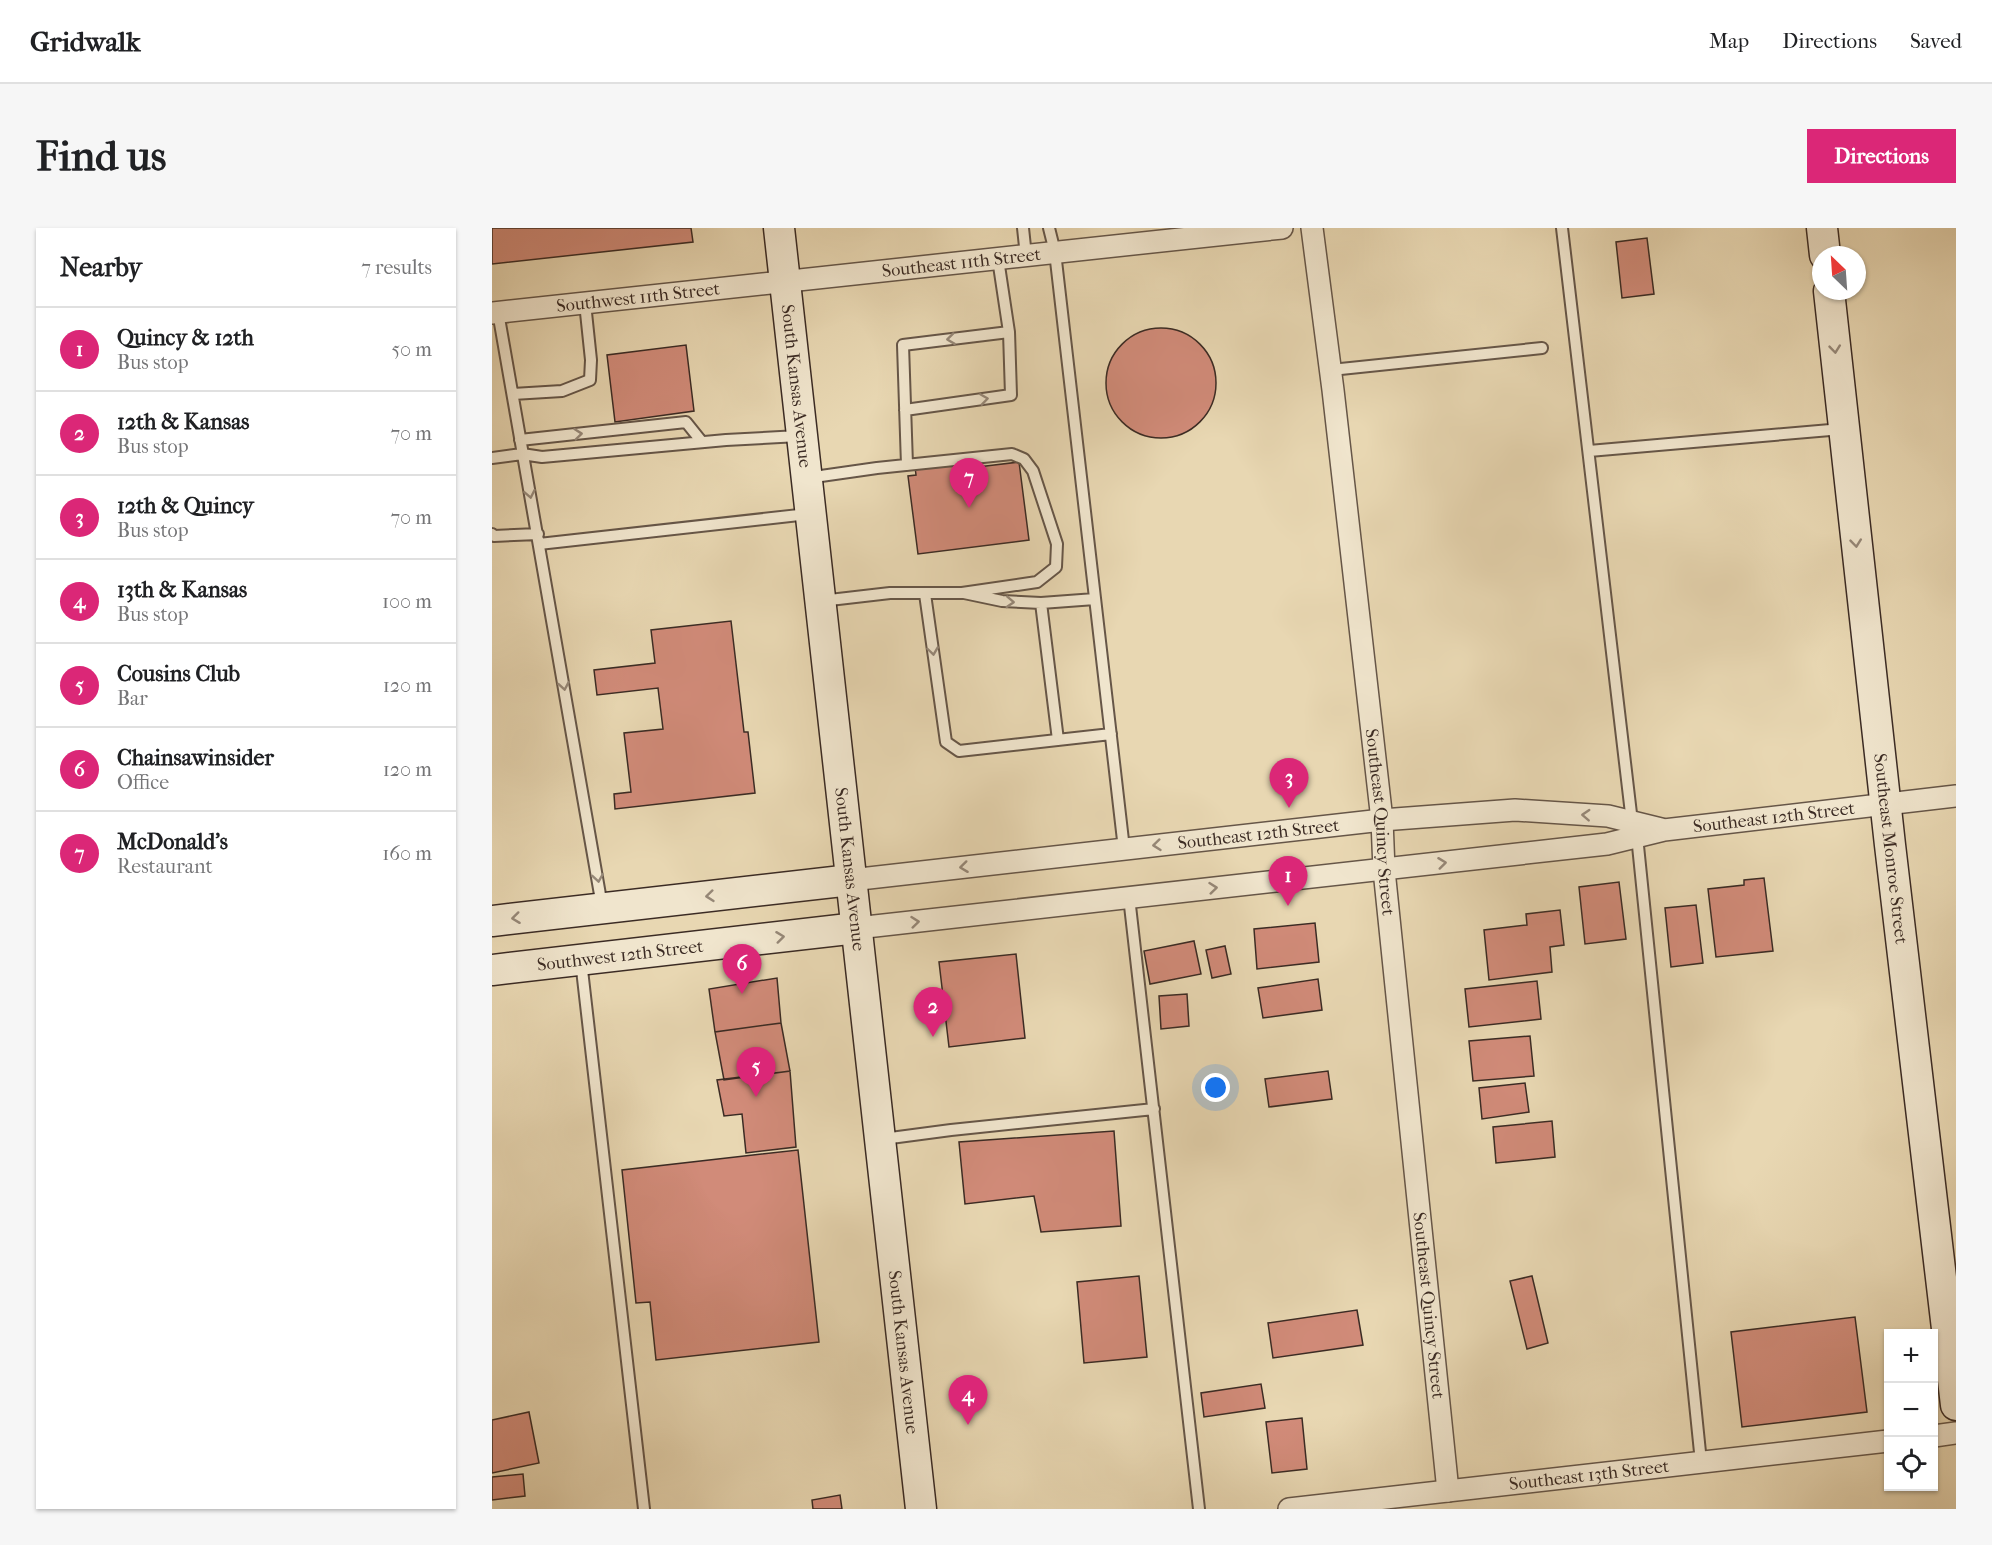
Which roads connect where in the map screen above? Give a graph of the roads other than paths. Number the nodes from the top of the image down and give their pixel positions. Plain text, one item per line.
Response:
1 (779, 228) edge
2 (1023, 228) edge
3 (1049, 228) edge
4 (1281, 228) edge
5 (1312, 228) edge
6 (1562, 228) edge
7 (1821, 228) edge
8 (1824, 246) edge
9 (1055, 252) junction
10 (1026, 256) junction
11 (998, 258) junction
12 (785, 281) junction
13 (1829, 300) edge
14 (585, 303) junction
15 (495, 312) edge
16 (1009, 332) junction
17 (1542, 348) dead end
18 (1330, 370) junction
19 (513, 394) junction
20 (905, 410) junction
21 (1844, 429) junction
22 (802, 435) junction
23 (520, 440) junction
24 (702, 442) junction
25 (1589, 451) junction
26 (522, 454) junction
27 (492, 458) edge
28 (907, 465) junction
29 (807, 478) junction
30 (811, 514) junction
31 (492, 534) edge
32 (538, 539) junction
33 (962, 593) junction
34 (925, 594) junction
35 (1095, 598) junction
36 (820, 601) junction
37 (1041, 603) junction
38 (1111, 734) junction
39 (1058, 740) junction
40 (1956, 796) edge
41 (1886, 804) junction
42 (1382, 820) junction
43 (1635, 829) junction
44 (1124, 849) junction
45 (1384, 870) junction
46 (851, 880) junction
47 (1129, 897) junction
48 (603, 908) junction
49 (492, 921) edge
50 (856, 928) junction
51 (580, 960) junction
52 (492, 970) edge
53 (1154, 1109) junction
54 (880, 1139) junction
55 (1956, 1405) edge
56 (1956, 1433) edge
57 (1938, 1435) edge
58 (1884, 1441) edge
59 (1701, 1462) junction
60 (1448, 1491) junction
61 (1354, 1505) edge
62 (644, 1509) edge
63 (921, 1509) edge
64 (1200, 1509) edge
65 (1289, 1509) edge

1 - 12 main road, South Kansas Avenue
2 - 10 lane
3 - 9 lane
4 - 9 street, Southeast 11th Street
5 - 18 street, Southeast Quincy Street
6 - 25 lane
7 - 8 main road
9 - 10 street, Southeast 11th Street
9 - 35 lane
10 - 11 street, Southeast 11th Street
11 - 12 street, Southeast 11th Street
11 - 16 lane
12 - 14 street, Southwest 11th Street
12 - 22 main road, South Kansas Avenue
13 -> 21 main road, Southeast Monroe Street
14 - 15 street, Southwest 11th Street
14 - 19 lane
15 - 19 lane
20 -> 16 lane
16 -> 20 lane
17 - 18 lane
18 - 42 street, Southeast Quincy Street
19 - 23 lane
20 - 28 lane
21 - 25 lane
21 -> 41 main road, Southeast Monroe Street
22 - 24 lane
22 - 29 main road, South Kansas Avenue
23 -> 24 lane
23 - 26 lane
24 - 26 lane
25 - 43 lane
26 - 27 lane
26 -> 32 lane
28 - 29 lane
28 - 33 lane
29 - 30 main road, South Kansas Avenue
30 - 32 lane
30 - 36 main road, South Kansas Avenue
31 - 32 lane
32 -> 48 lane
33 - 34 lane
33 -> 37 lane
34 - 36 lane
34 -> 39 lane
35 - 37 lane
35 - 38 lane
36 - 46 main road, South Kansas Avenue
37 - 39 lane
38 - 39 lane
38 - 44 lane
40 - 41 street, Southeast 12th Street
41 - 43 street, Southeast 12th Street
41 - 55 main road, Southeast Monroe Street
43 -> 42 street, Southeast 12th Street
42 -> 44 street, Southeast 12th Street
42 - 45 street, Southeast Quincy Street
45 -> 43 street, Southeast 12th Street
43 - 59 lane
44 -> 46 street, Southeast 12th Street
47 -> 45 street, Southeast 12th Street
45 - 60 street, Southeast Quincy Street
46 -> 48 main road
46 - 50 main road, South Kansas Avenue
50 -> 47 street, Southeast 12th Street
47 - 53 lane
48 -> 49 main road
51 -> 50 main road, Southwest 12th Street
50 - 54 main road, South Kansas Avenue
51 - 52 main road, Southwest 12th Street
51 - 62 lane
53 - 54 lane
53 - 64 lane
54 - 63 main road, South Kansas Avenue
56 - 57 street
58 - 59 street, Southeast 13th Street
59 - 60 street, Southeast 13th Street
60 - 61 street, Southeast 13th Street
61 - 65 street, Southeast 13th Street

